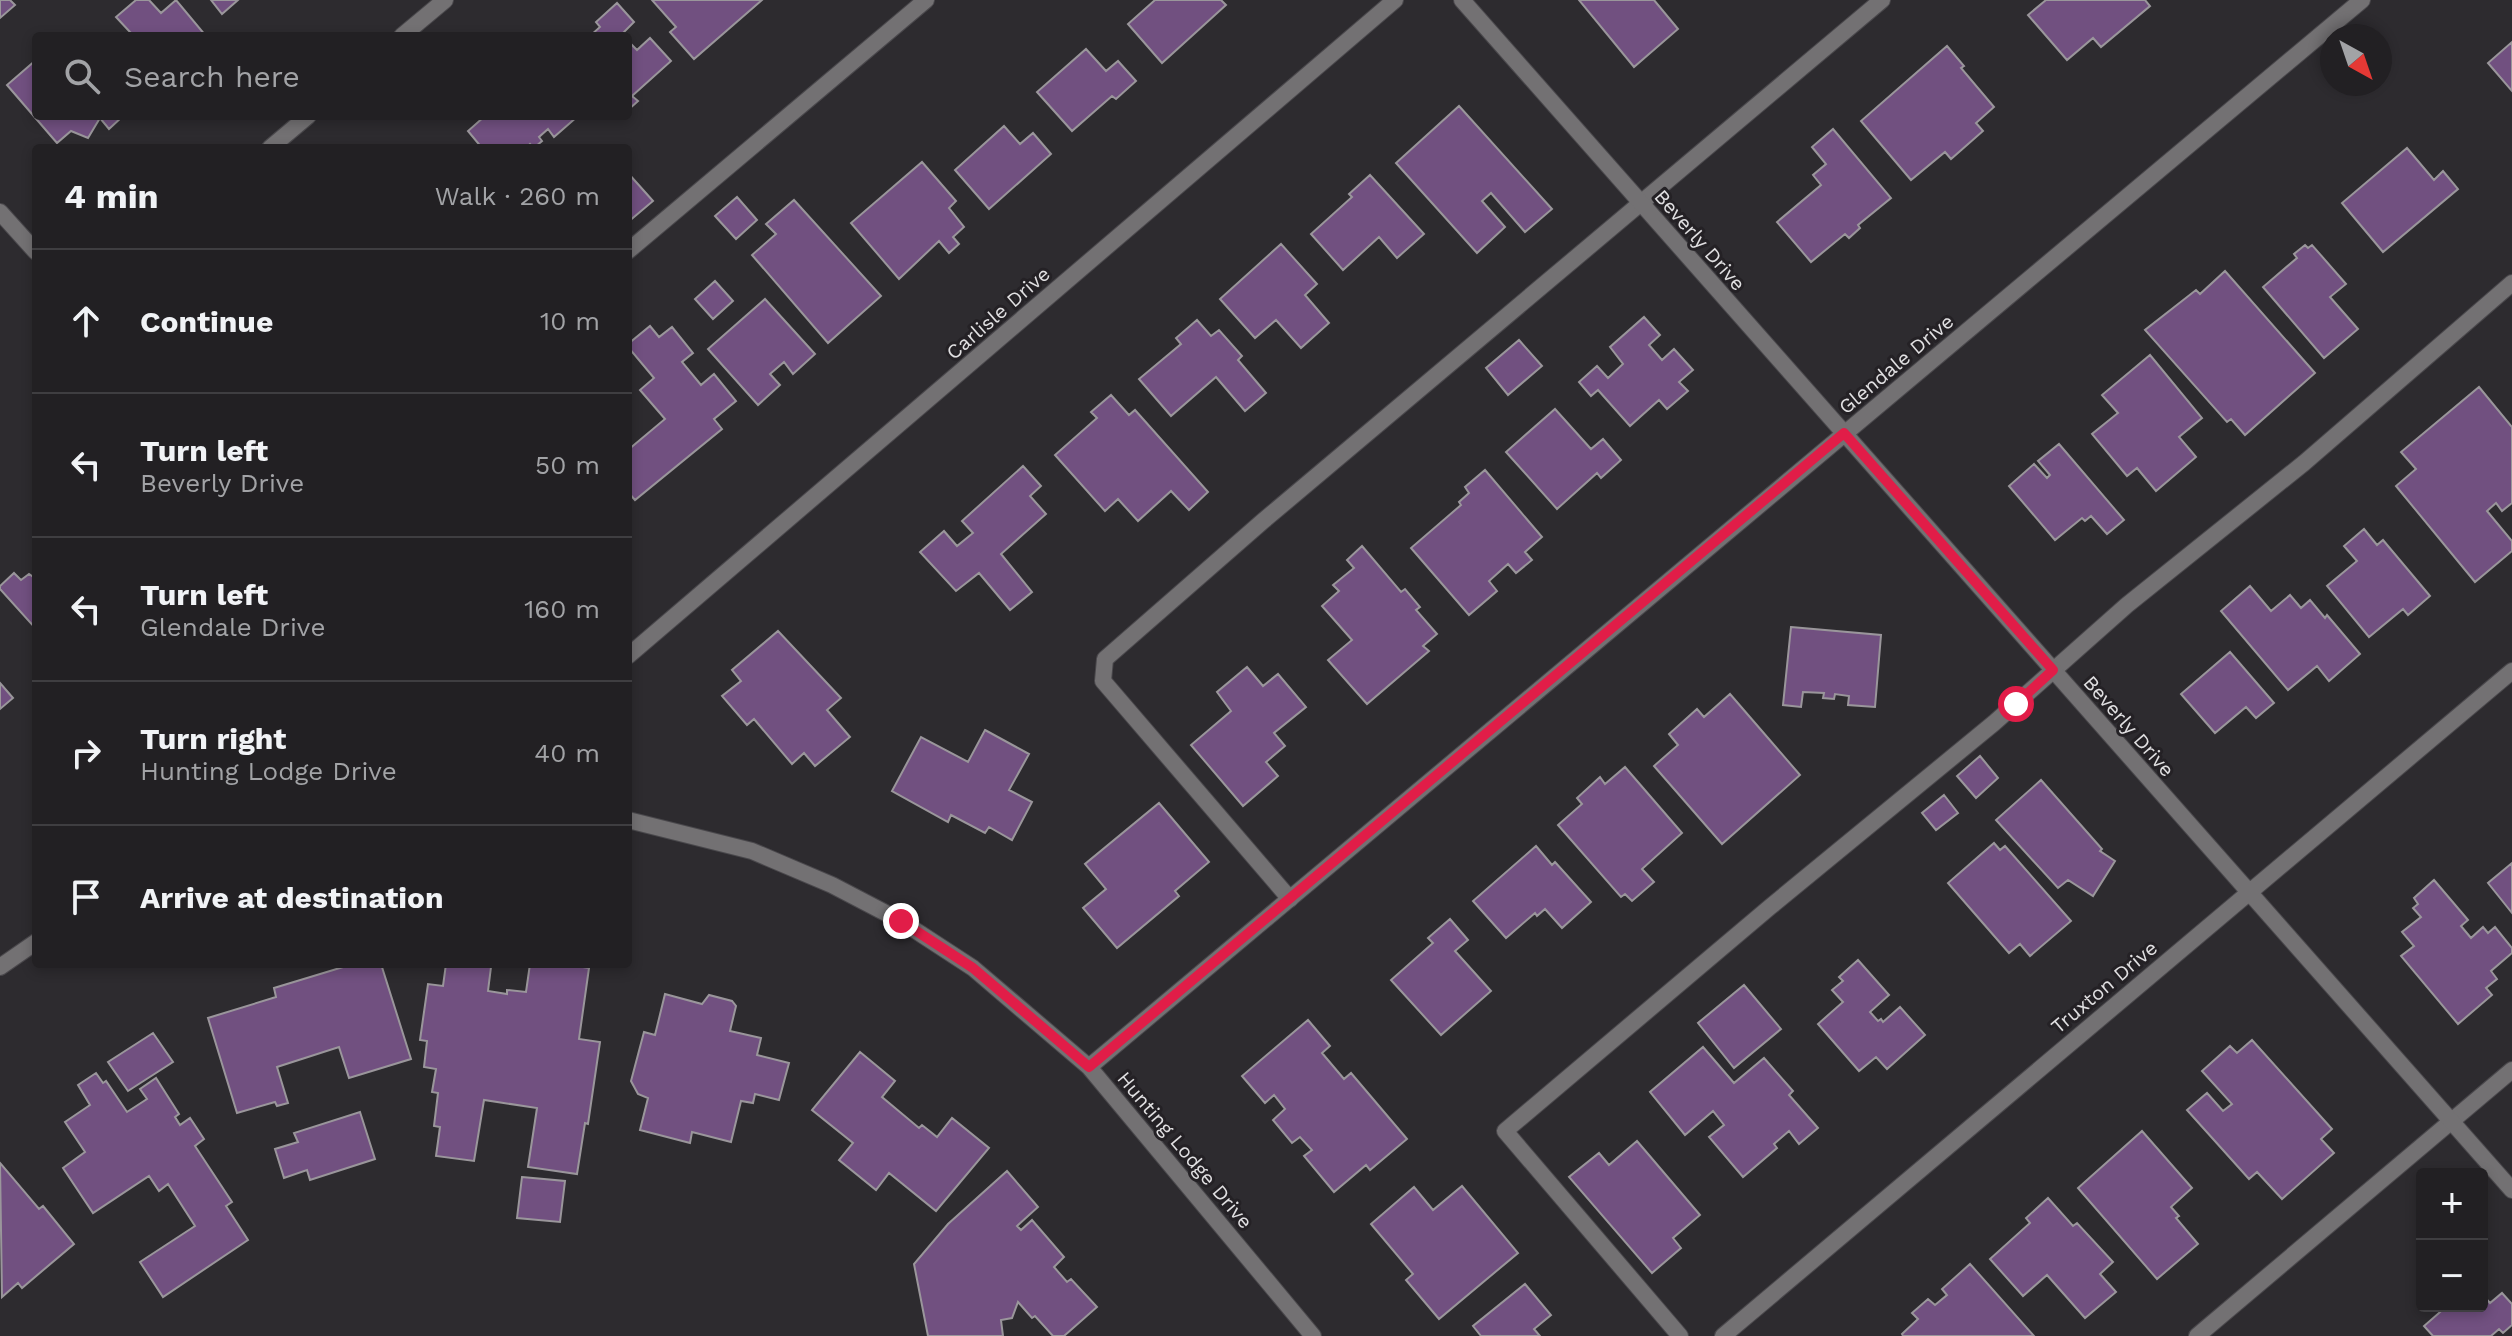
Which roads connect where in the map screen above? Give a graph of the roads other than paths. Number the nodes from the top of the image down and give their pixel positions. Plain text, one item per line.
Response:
1 (445, 0) edge
2 (926, 0) edge
3 (1395, 0) edge
4 (1462, 0) edge
5 (1882, 0) edge
6 (2362, 0) edge
7 (407, 32) edge
8 (303, 120) edge
9 (275, 144) edge
10 (1640, 202) junction
11 (0, 212) edge
12 (32, 248) edge
13 (632, 248) edge
14 (2512, 283) edge
15 (1844, 433) junction
16 (632, 653) edge
17 (2053, 670) junction
18 (2512, 671) edge
19 (632, 821) edge
20 (2248, 891) junction
21 (1290, 899) junction
22 (32, 945) edge
23 (0, 967) edge
24 (1089, 1067) junction
25 (2512, 1070) edge
26 (2451, 1121) junction
27 (2512, 1190) edge
28 (1313, 1336) edge
29 (1680, 1336) edge
30 (1723, 1336) edge
31 (2197, 1336) edge

1 - 7 street
2 - 13 street
3 - 16 street, Carlisle Drive
4 - 10 street, Beverly Drive
5 - 10 street
6 - 15 street, Glendale Drive
8 - 9 street
10 - 15 street, Beverly Drive
10 - 21 street
11 - 12 street
14 - 17 street
15 - 17 street, Beverly Drive
15 - 21 street, Glendale Drive
17 - 20 street, Beverly Drive
17 - 29 street
18 - 20 street, Truxton Drive
19 - 24 street, Hunting Lodge Drive
20 - 26 street, Beverly Drive
20 - 30 street, Truxton Drive
21 - 24 street, Glendale Drive
22 - 23 street
24 - 28 street, Hunting Lodge Drive
25 - 26 street
26 - 27 street, Beverly Drive
26 - 31 street

